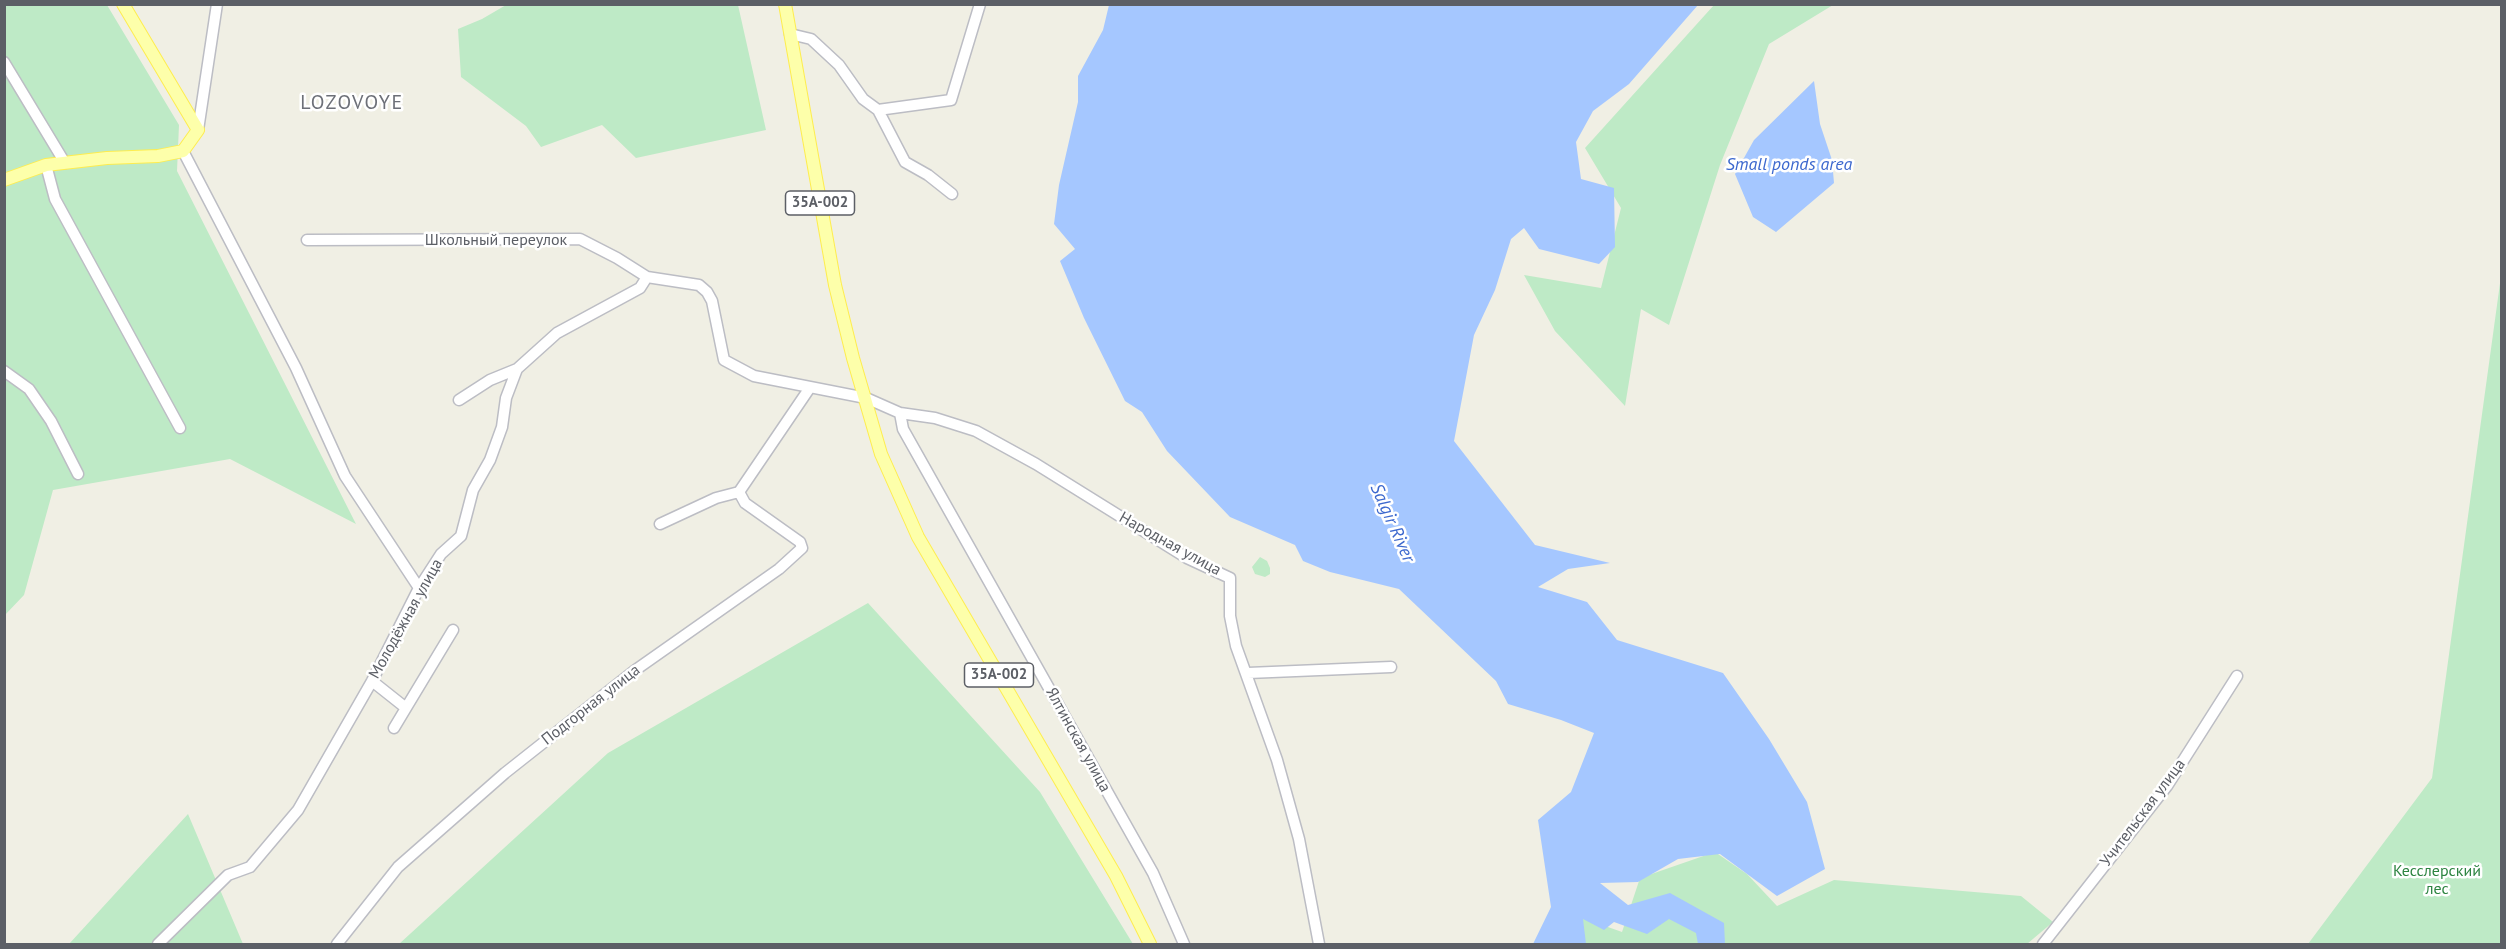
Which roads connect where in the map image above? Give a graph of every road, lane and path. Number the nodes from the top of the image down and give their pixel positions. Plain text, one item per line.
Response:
1 (123, 4) edge
2 (217, 4) edge
3 (785, 4) edge
4 (980, 4) edge
5 (790, 34) junction
6 (4, 62) edge
7 (878, 110) junction
8 (198, 130) junction
9 (183, 151) junction
10 (65, 163) junction
11 (46, 165) junction
12 (4, 180) edge
13 (952, 194) dead end
14 (307, 240) dead end
15 (647, 277) junction
16 (707, 292) joint
17 (517, 369) junction
18 (4, 370) edge
19 (809, 389) junction
20 (866, 398) junction
21 (459, 400) dead end
22 (900, 413) junction
23 (180, 428) dead end
24 (78, 474) dead end
25 (739, 492) junction
26 (660, 524) dead end
27 (419, 588) junction
28 (453, 630) dead end
29 (1391, 667) dead end
30 (1248, 673) junction
31 (2236, 676) dead end
32 (372, 681) junction
33 (406, 708) junction
34 (394, 728) dead end
35 (158, 945) edge
36 (337, 945) edge
37 (1150, 945) edge
38 (1184, 945) edge
39 (1319, 945) edge
40 (2043, 945) edge

1 - 8 main road
2 - 8 street
3 - 5 main road, 35А-002
4 - 7 street
5 - 7 street
5 - 20 main road, 35А-002
6 - 10 street
7 - 13 street
8 - 9 main road
9 - 10 main road
9 - 27 street
10 - 11 main road
11 - 12 main road
11 - 23 street
14 - 15 street, Школьный переулок
15 - 16 street, Школьный переулок
15 - 17 street, Молодёжная улица
16 - 19 street, Народная улица
17 - 21 street
17 - 27 street, Молодёжная улица
18 - 24 street
19 - 20 street, Народная улица
19 - 25 street
20 - 22 street, Народная улица
20 - 37 main road, 35А-002
22 - 30 street, Народная улица
22 - 38 street, Ялтинская улица
25 - 26 street
25 - 36 street, Подгорная улица
27 - 32 street, Молодёжная улица
28 - 33 street
29 - 30 street
30 - 39 street, Народная улица
31 - 40 street, Учительская улица
32 - 33 street
32 - 35 street, Молодёжная улица
33 - 34 street

